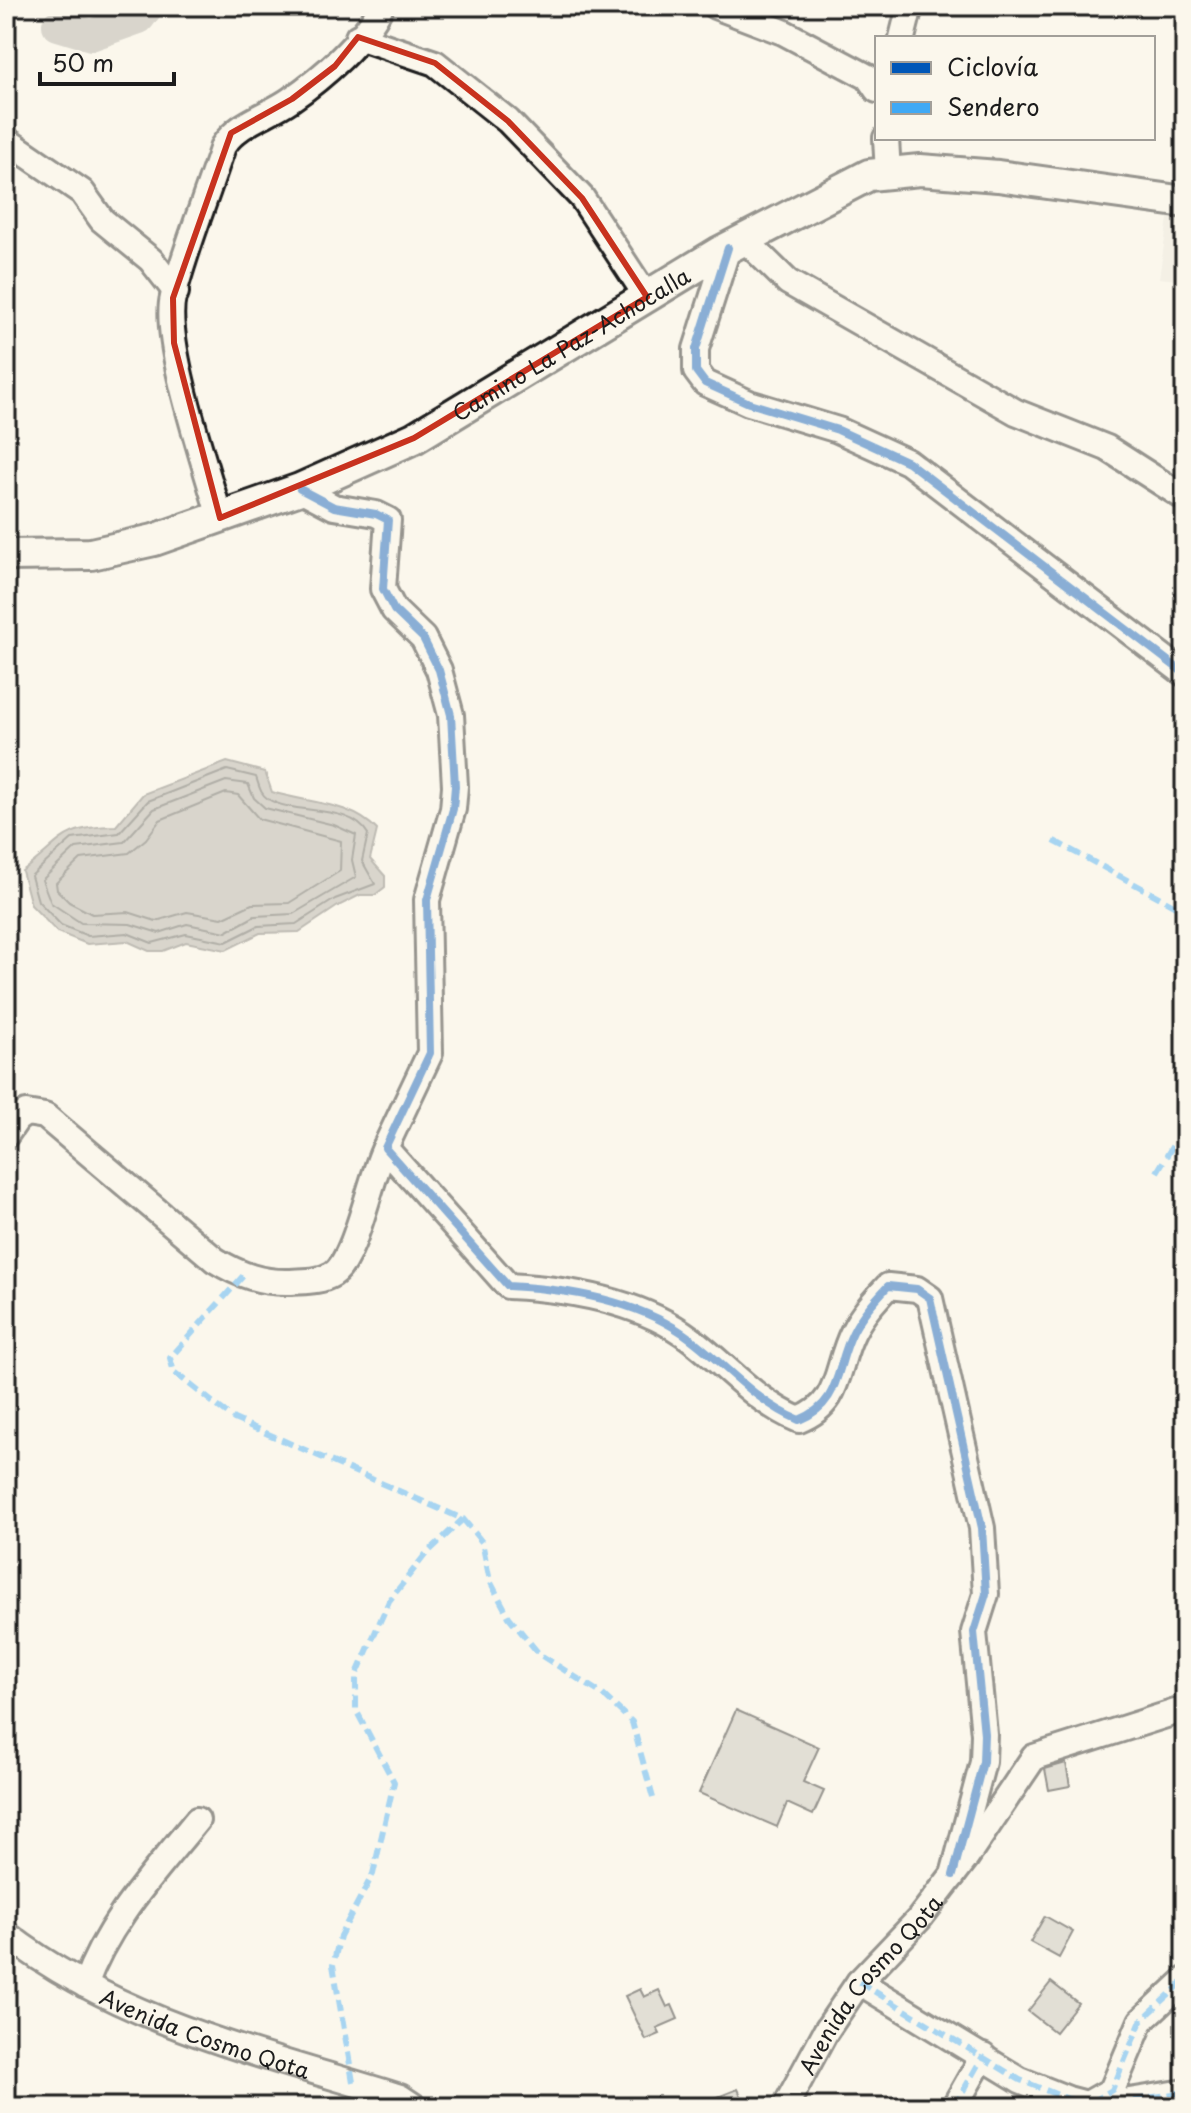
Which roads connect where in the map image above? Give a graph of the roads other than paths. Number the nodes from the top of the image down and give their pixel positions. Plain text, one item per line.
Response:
1 (381, 6) edge
2 (715, 6) edge
3 (910, 6) edge
4 (902, 36) edge
5 (358, 37) junction
6 (875, 87) edge
7 (6, 140) edge
8 (886, 140) edge
9 (888, 173) junction
10 (1185, 202) edge
11 (736, 243) junction
12 (176, 292) junction
13 (647, 297) junction
14 (300, 489) junction
15 (1185, 498) edge
16 (220, 518) junction
17 (6, 555) edge
18 (1185, 674) edge
19 (6, 1135) edge
20 (385, 1148) junction
21 (1185, 1709) edge
22 (197, 1820) dead end
23 (953, 1875) junction
24 (6, 1934) edge
25 (1185, 1980) edge
26 (859, 1982) junction
27 (85, 1985) junction
28 (983, 2056) junction
29 (1185, 2092) edge
30 (1073, 2103) edge
31 (415, 2107) edge
32 (785, 2107) edge
33 (954, 2107) edge

1 - 5 street
2 - 6 street
3 - 4 street
5 - 12 street
5 - 13 street
7 - 12 street
8 - 9 street
9 - 10 main road, Camino La Paz-Achocalla
9 - 11 main road, Camino La Paz-Achocalla
11 - 13 main road, Camino La Paz-Achocalla
11 - 15 street
11 - 18 street
12 - 16 street
13 - 14 main road, Camino La Paz-Achocalla
14 - 16 main road, Camino La Paz-Achocalla
14 - 20 street
16 - 17 main road, Camino La Paz-Achocalla
19 - 20 street
20 - 23 street
21 - 23 street, Avenida Cosmo Qota
22 - 27 street
23 - 26 street, Avenida Cosmo Qota
24 - 27 street, Avenida Cosmo Qota
25 - 30 street
26 - 28 street
26 - 32 street, Avenida Cosmo Qota
27 - 31 street, Avenida Cosmo Qota
28 - 30 street
28 - 33 street
29 - 30 street

